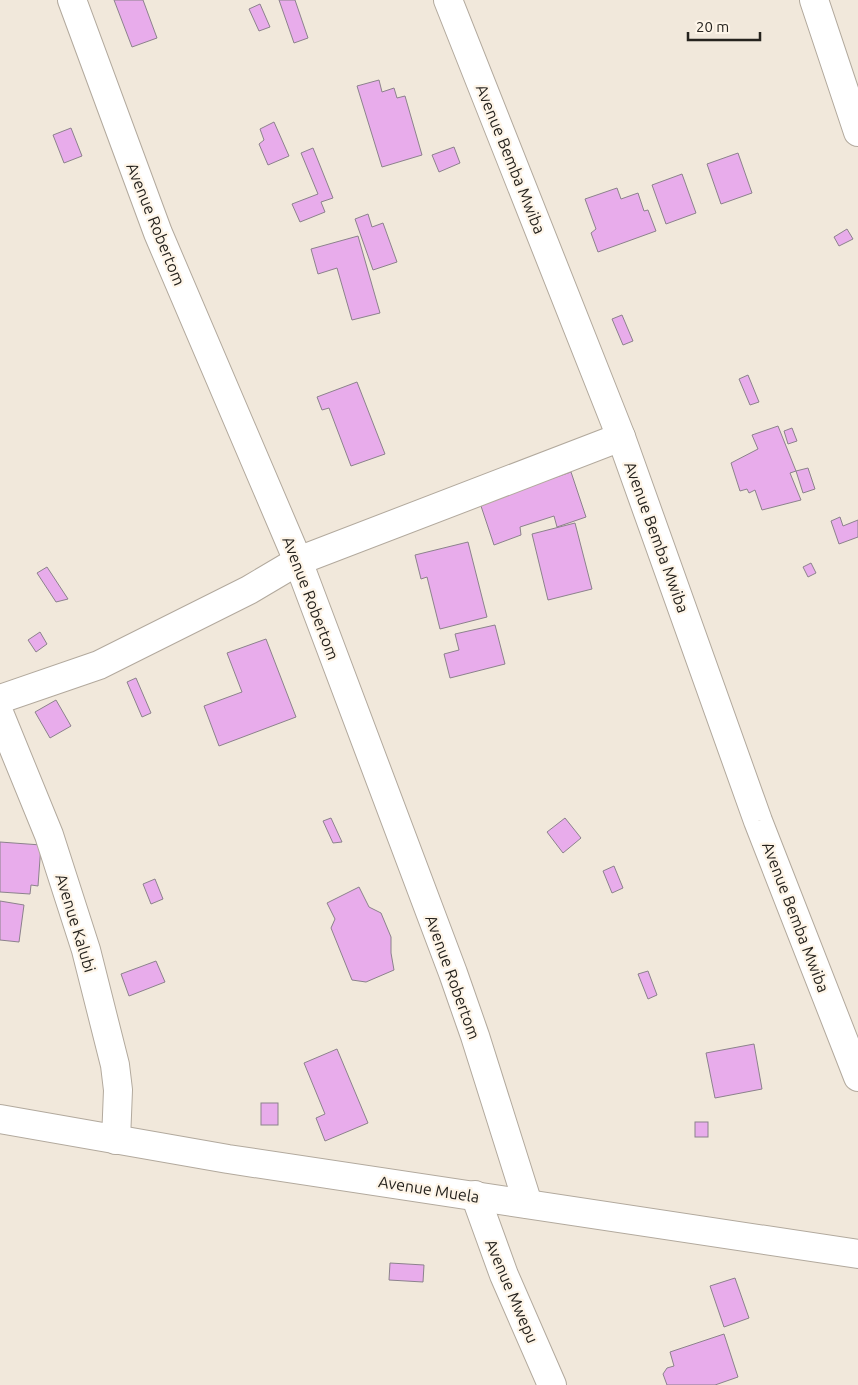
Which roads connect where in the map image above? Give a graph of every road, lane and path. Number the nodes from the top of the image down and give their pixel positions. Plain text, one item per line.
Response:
1 (72, 0) edge
2 (448, 0) edge
3 (814, 0) edge
4 (858, 132) edge
5 (621, 437) junction
6 (298, 561) junction
7 (0, 699) edge
8 (0, 715) edge
9 (858, 1077) edge
10 (0, 1119) edge
11 (116, 1140) junction
12 (475, 1195) junction
13 (528, 1204) junction
14 (858, 1254) edge
15 (552, 1385) edge

1 - 6 street, Avenue Robertom
2 - 5 street, Avenue Bemba Mwiba
3 - 4 street
5 - 6 street
5 - 9 street, Avenue Bemba Mwiba
6 - 7 street
6 - 13 street, Avenue Robertom
8 - 11 street, Avenue Kalubi
10 - 11 street, Avenue Muela
11 - 12 street, Avenue Muela
12 - 13 street, Avenue Muela
12 - 15 street, Avenue Mwepu
13 - 14 street, Avenue Muela

